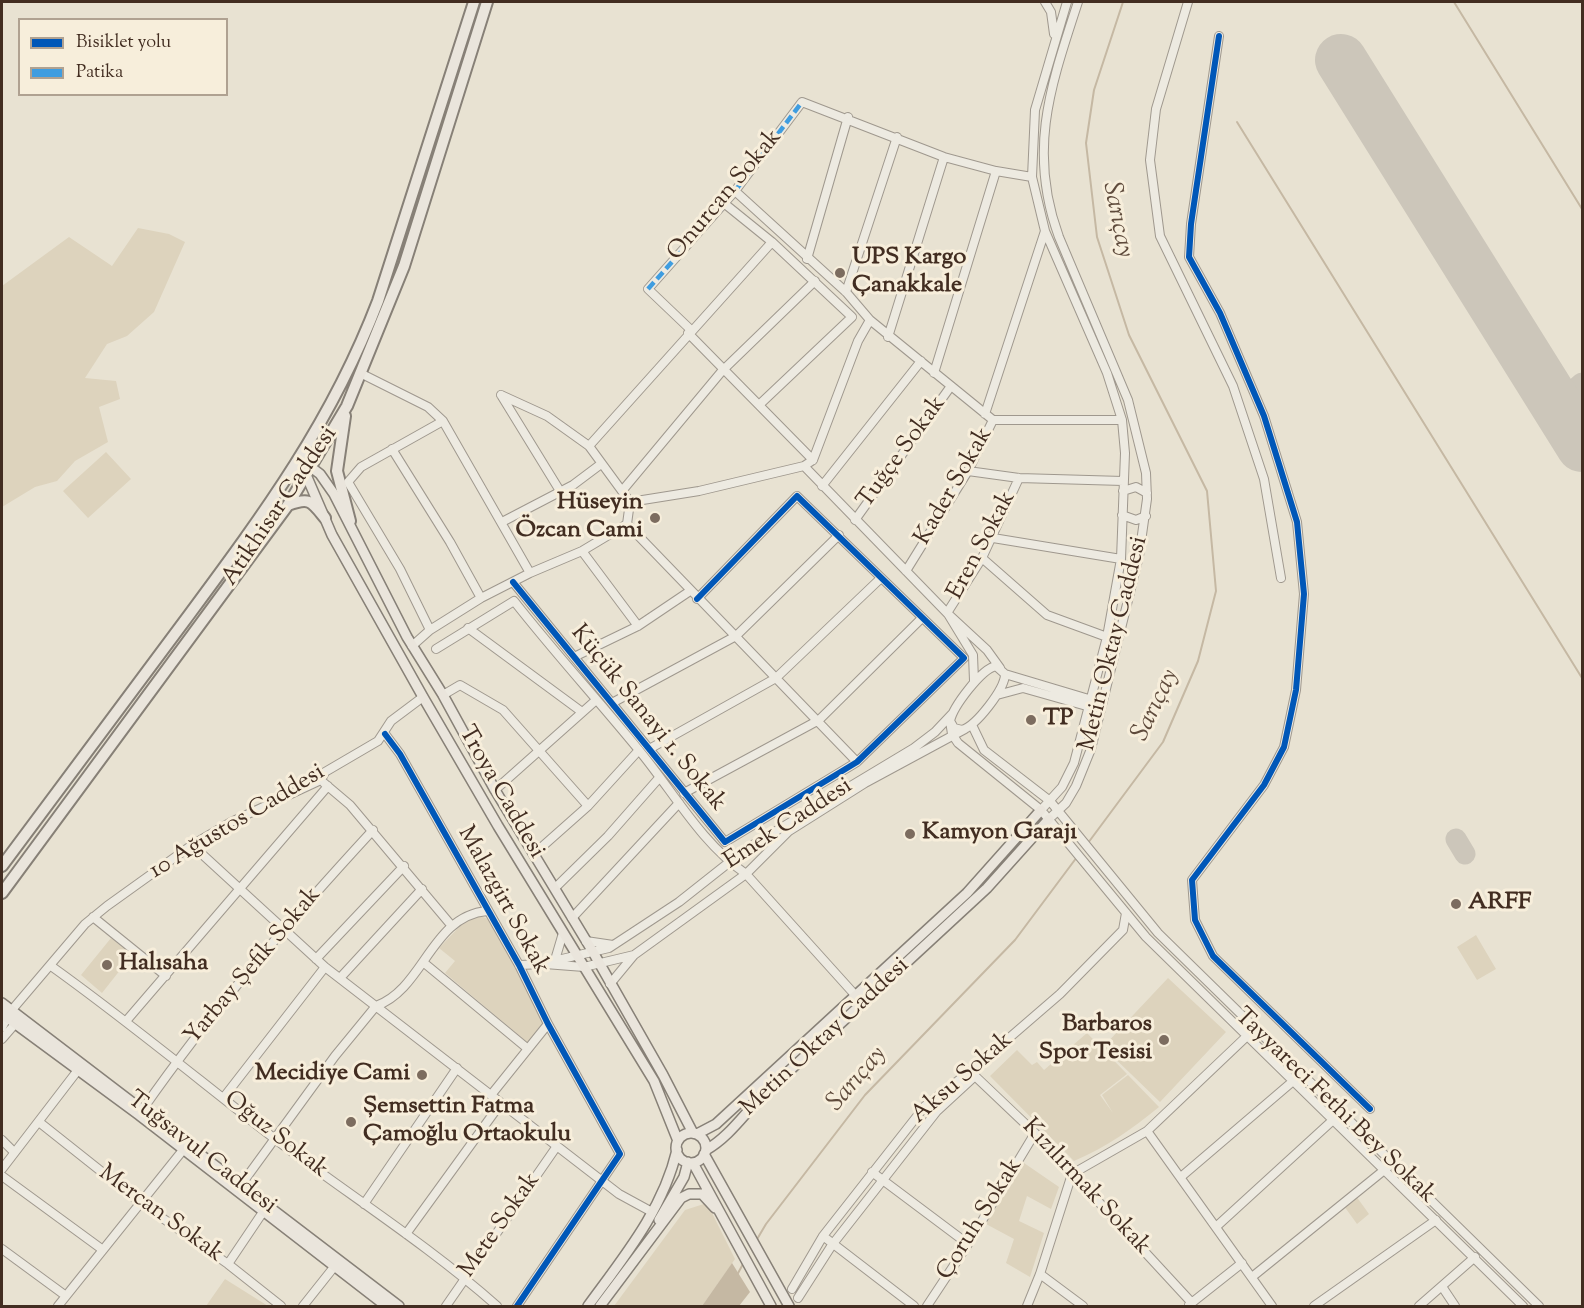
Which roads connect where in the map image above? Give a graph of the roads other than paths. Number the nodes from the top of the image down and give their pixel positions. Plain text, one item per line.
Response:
1 (474, 2) edge
2 (488, 2) edge
3 (1045, 2) edge
4 (1067, 2) edge
5 (1078, 2) edge
6 (1188, 2) edge
7 (1220, 36) dead end
8 (1054, 40) junction
9 (848, 117) junction
10 (897, 137) junction
11 (944, 157) junction
12 (996, 171) junction
13 (1032, 177) junction
14 (735, 191) junction
15 (725, 204) junction
16 (1045, 231) junction
17 (772, 242) junction
18 (807, 259) junction
19 (815, 280) junction
20 (846, 292) junction
21 (870, 320) junction
22 (690, 331) junction
23 (888, 337) junction
24 (921, 361) junction
25 (722, 371) junction
26 (360, 373) junction
27 (934, 373) junction
28 (951, 386) junction
29 (759, 405) junction
30 (346, 406) junction
31 (985, 414) junction
32 (993, 420) junction
33 (1122, 420) junction
34 (444, 421) junction
35 (589, 446) junction
36 (392, 449) junction
37 (813, 460) junction
38 (297, 464) junction
39 (601, 464) junction
40 (804, 466) junction
41 (968, 471) junction
42 (310, 472) junction
43 (1019, 478) junction
44 (1123, 481) junction
45 (822, 486) junction
46 (560, 491) junction
47 (622, 491) junction
48 (1123, 491) junction
49 (1147, 494) junction
50 (630, 502) junction
51 (288, 505) junction
52 (1122, 514) junction
53 (1146, 516) junction
54 (325, 518) junction
55 (855, 520) junction
56 (350, 521) junction
57 (502, 522) junction
58 (627, 524) junction
59 (839, 535) junction
60 (993, 538) junction
61 (582, 551) junction
62 (982, 558) junction
63 (1121, 559) junction
64 (906, 571) junction
65 (530, 573) junction
66 (881, 578) junction
67 (1281, 578) dead end
68 (513, 582) junction
69 (690, 591) junction
70 (481, 598) junction
71 (697, 599) junction
72 (947, 613) junction
73 (922, 618) junction
74 (638, 626) junction
75 (468, 628) junction
76 (430, 630) junction
77 (736, 636) junction
78 (1107, 637) junction
79 (412, 646) junction
80 (436, 649) dead end
81 (574, 657) junction
82 (1002, 671) junction
83 (776, 678) junction
84 (974, 684) junction
85 (443, 695) junction
86 (996, 695) junction
87 (423, 697) junction
88 (595, 701) junction
89 (612, 703) junction
90 (1091, 703) junction
91 (582, 712) junction
92 (951, 718) junction
93 (819, 720) junction
94 (969, 727) junction
95 (385, 734) junction
96 (954, 737) junction
97 (651, 748) junction
98 (539, 750) junction
99 (639, 750) junction
100 (857, 762) junction
101 (659, 778) junction
102 (324, 783) junction
103 (495, 790) junction
104 (684, 793) junction
105 (1050, 801) junction
106 (679, 803) junction
107 (588, 806) junction
108 (1041, 810) junction
109 (1060, 812) junction
110 (1051, 821) junction
111 (373, 830) junction
112 (192, 845) junction
113 (535, 853) junction
114 (728, 862) junction
115 (2, 866) edge
116 (404, 866) junction
117 (746, 874) junction
118 (241, 888) junction
119 (555, 888) junction
120 (422, 889) junction
121 (2, 893) edge
122 (487, 910) junction
123 (1126, 913) junction
124 (93, 917) junction
125 (572, 918) junction
126 (451, 925) junction
127 (283, 927) junction
128 (563, 933) junction
129 (586, 941) junction
130 (613, 945) junction
131 (593, 952) junction
132 (577, 954) junction
133 (634, 955) junction
134 (316, 959) junction
135 (555, 960) junction
136 (423, 962) junction
137 (545, 964) junction
138 (519, 965) junction
139 (599, 965) junction
140 (51, 966) junction
141 (325, 966) junction
142 (584, 967) junction
143 (166, 976) junction
144 (340, 978) junction
145 (610, 984) junction
146 (856, 996) junction
147 (2, 1003) edge
148 (376, 1006) junction
149 (7, 1019) edge
150 (128, 1020) junction
151 (549, 1024) junction
152 (1247, 1036) junction
153 (2, 1039) edge
154 (528, 1049) junction
155 (177, 1060) junction
156 (457, 1068) junction
157 (78, 1070) junction
158 (975, 1076) joint
159 (1292, 1082) junction
160 (491, 1095) junction
161 (224, 1097) junction
162 (501, 1103) junction
163 (143, 1109) junction
164 (1370, 1109) dead end
165 (1333, 1120) junction
166 (39, 1122) junction
167 (1147, 1131) junction
168 (1035, 1133) junction
169 (695, 1134) junction
170 (275, 1138) junction
171 (2, 1140) edge
172 (677, 1145) junction
173 (557, 1146) junction
174 (183, 1150) junction
175 (14, 1152) junction
176 (705, 1152) junction
177 (691, 1162) junction
178 (1393, 1163) junction
179 (2, 1169) edge
180 (1385, 1170) junction
181 (872, 1172) junction
182 (1071, 1174) junction
183 (2, 1176) edge
184 (1182, 1176) junction
185 (600, 1180) junction
186 (883, 1180) junction
187 (241, 1185) junction
188 (141, 1203) junction
189 (364, 1204) junction
190 (715, 1208) junction
191 (263, 1212) junction
192 (652, 1212) junction
193 (1436, 1220) junction
194 (1217, 1226) junction
195 (406, 1234) junction
196 (823, 1236) junction
197 (650, 1238) junction
198 (968, 1244) junction
199 (832, 1245) junction
200 (2, 1249) edge
201 (103, 1250) junction
202 (1475, 1257) junction
203 (1242, 1263) junction
204 (228, 1264) junction
205 (334, 1267) junction
206 (1040, 1274) junction
207 (1252, 1277) junction
208 (466, 1279) junction
209 (1443, 1288) junction
210 (792, 1289) junction
211 (782, 1295) junction
212 (798, 1298) junction
213 (64, 1303) edge
214 (1190, 1305) edge
215 (281, 1306) edge
216 (303, 1306) edge
217 (386, 1306) edge
218 (399, 1306) edge
219 (446, 1306) edge
220 (498, 1306) edge
221 (517, 1306) edge
222 (588, 1306) edge
223 (600, 1306) edge
224 (771, 1306) edge
225 (789, 1306) edge
226 (803, 1306) edge
227 (914, 1306) edge
228 (927, 1306) edge
229 (1027, 1306) edge
230 (1083, 1306) edge
231 (1272, 1306) edge
232 (1314, 1306) edge
233 (1419, 1306) edge
234 (1455, 1306) edge
235 (1524, 1306) edge
236 (1539, 1306) edge

1 - 38 highway, Atikhisar Caddesi
2 - 26 highway, Atikhisar Caddesi
3 - 8 street
4 - 8 street, Metin Oktay Caddesi
5 - 49 street, Metin Oktay Caddesi
6 - 67 street
7 - 164 street
8 - 13 street, Metin Oktay Caddesi
9 - 10 street
9 - 14 street, Onurcan Sokak
9 - 18 street
10 - 11 street
10 - 20 street
11 - 12 street
11 - 23 street
12 - 13 street
12 - 27 street
13 - 16 street, Metin Oktay Caddesi
14 - 15 street, Onurcan Sokak
14 - 18 street
15 - 17 street
15 - 22 street, Onurcan Sokak
16 - 31 street
16 - 33 street, Metin Oktay Caddesi
17 - 19 street
17 - 22 street
18 - 20 street
19 - 25 street
19 - 29 street
20 - 21 street
21 - 23 street
21 - 37 street
22 - 25 street
22 - 35 street
23 - 24 street
24 - 27 street
24 - 45 street
25 - 29 street
25 - 47 street
26 - 30 highway, Atikhisar Caddesi
26 - 34 street
27 - 28 street
28 - 31 street
28 - 55 street, Tuğçe Sokak
29 - 37 street
30 - 42 highway, Atikhisar Caddesi
30 - 56 highway
31 - 32 street
32 - 33 street, Kader Sokak
32 - 41 street, Kader Sokak
33 - 44 street, Metin Oktay Caddesi
34 - 36 street
34 - 57 street
35 - 39 street
35 - 46 street
36 - 70 street
36 - 76 street
37 - 40 street
38 - 42 main road, Troya Caddesi
38 - 115 highway, Atikhisar Caddesi
39 - 46 street
39 - 47 street
40 - 45 street
40 - 50 street
41 - 43 street
41 - 64 street, Kader Sokak
42 - 51 highway, Atikhisar Caddesi
42 - 54 main road, Troya Caddesi
42 - 56 main road, Troya Caddesi
43 - 44 street
43 - 60 street, Eren Sokak
44 - 48 street, Metin Oktay Caddesi
45 - 55 street
46 - 57 street
47 - 50 street
48 - 49 street
48 - 52 street, Metin Oktay Caddesi
49 - 53 street, Metin Oktay Caddesi
50 - 58 street
51 - 54 highway
51 - 121 highway, Atikhisar Caddesi
52 - 53 street
52 - 63 street, Metin Oktay Caddesi
53 - 109 street, Metin Oktay Caddesi
54 - 87 main road, Troya Caddesi
55 - 64 street
56 - 79 main road, Troya Caddesi
57 - 65 street
58 - 61 street
58 - 69 street
59 - 66 street
59 - 71 street
59 - 77 street
60 - 62 street, Eren Sokak
60 - 63 street
61 - 65 street
61 - 74 street
62 - 72 street, Eren Sokak
62 - 78 street
63 - 78 street, Metin Oktay Caddesi
64 - 72 street
65 - 68 street
66 - 73 street
66 - 83 street
68 - 70 street
68 - 81 street, Küçük Sanayi 1. Sokak
69 - 71 street
69 - 74 street
70 - 76 street
71 - 77 street
72 - 82 street
72 - 84 street
73 - 93 street
73 - 100 street
74 - 81 street
75 - 80 street
75 - 88 street
75 - 91 street
76 - 79 street
77 - 83 street
77 - 89 street
78 - 90 street, Metin Oktay Caddesi
79 - 85 main road, Troya Caddesi
81 - 89 street, Küçük Sanayi 1. Sokak
82 - 84 street, Emek Caddesi
82 - 86 street, Emek Caddesi
82 - 90 street
83 - 93 street
83 - 97 street
84 - 92 street, Emek Caddesi
85 - 98 street
85 - 103 main road, Troya Caddesi
86 - 90 street
86 - 94 street, Emek Caddesi
87 - 95 street, 10 Ağustos Caddesi
87 - 128 main road, Troya Caddesi
88 - 91 street
88 - 99 street
89 - 97 street, Küçük Sanayi 1. Sokak
90 - 105 street, Metin Oktay Caddesi
91 - 98 street
92 - 94 street
92 - 96 street
92 - 114 street, Emek Caddesi
93 - 100 street
93 - 104 street
94 - 96 street, Emek Caddesi
94 - 105 street, Tayyareci Fethi Bey Sokak
95 - 102 street, 10 Ağustos Caddesi
95 - 122 street, Malazgirt Sokak
96 - 108 street, Tayyareci Fethi Bey Sokak
96 - 117 street, Emek Caddesi
97 - 104 street, Küçük Sanayi 1. Sokak
98 - 103 street
98 - 107 street
99 - 101 street
99 - 107 street
100 - 104 street, Küçük Sanayi 1. Sokak
101 - 106 street
101 - 119 street
102 - 111 street
102 - 112 street, 10 Ağustos Caddesi
102 - 118 street
103 - 113 main road, Troya Caddesi
105 - 108 street, Metin Oktay Caddesi
105 - 109 street, Tayyareci Fethi Bey Sokak
106 - 114 street
106 - 125 street
107 - 113 street
108 - 110 street, Tayyareci Fethi Bey Sokak
108 - 146 main road, Metin Oktay Caddesi
109 - 110 street, Metin Oktay Caddesi
109 - 178 street, Tayyareci Fethi Bey Sokak
110 - 123 street, Tayyareci Fethi Bey Sokak
110 - 176 main road, Metin Oktay Caddesi
111 - 116 street
111 - 127 street, Yarbay Şefik Sokak
112 - 118 street
112 - 124 street, 10 Ağustos Caddesi
113 - 119 main road, Troya Caddesi
114 - 117 street
114 - 130 street, Emek Caddesi
116 - 120 street
116 - 134 street
117 - 133 street, Emek Caddesi
117 - 146 street
118 - 127 street
118 - 143 street
119 - 125 main road, Troya Caddesi
120 - 126 street
120 - 144 street
122 - 126 street
122 - 138 street, Malazgirt Sokak
123 - 152 street, Tayyareci Fethi Bey Sokak
123 - 181 street, Aksu Sokak
124 - 140 street, 10 Ağustos Caddesi
124 - 143 street
125 - 129 main road, Troya Caddesi
126 - 136 street
127 - 134 street
127 - 155 street, Yarbay Şefik Sokak
128 - 132 main road, Troya Caddesi
128 - 135 street
129 - 130 street
129 - 131 main road, Troya Caddesi
130 - 131 street, Emek Caddesi
131 - 132 street, Emek Caddesi
131 - 139 main road, Troya Caddesi
132 - 135 street, Emek Caddesi
132 - 142 main road, Troya Caddesi
133 - 139 street, Emek Caddesi
133 - 145 street
134 - 141 street
135 - 137 street, Emek Caddesi
136 - 148 street
136 - 154 street
137 - 138 street
137 - 142 street, Emek Caddesi
138 - 151 street, Malazgirt Sokak
139 - 142 street, Emek Caddesi
139 - 145 main road, Troya Caddesi
140 - 149 street, 10 Ağustos Caddesi
140 - 150 street, Oğuz Sokak
141 - 144 street
141 - 161 street
142 - 172 main road, Troya Caddesi
143 - 150 street
144 - 148 street
145 - 169 main road, Troya Caddesi
146 - 169 main road, Metin Oktay Caddesi
147 - 149 main road, Tuğsavul Caddesi
148 - 156 street
148 - 170 street
149 - 153 street, 10 Ağustos Caddesi
149 - 157 main road
149 - 163 main road, Tuğsavul Caddesi
150 - 155 street, Oğuz Sokak
151 - 154 street
151 - 185 street, Malazgirt Sokak
152 - 159 street, Tayyareci Fethi Bey Sokak
152 - 167 street
154 - 160 street
155 - 161 street, Oğuz Sokak
155 - 163 street, Yarbay Şefik Sokak
156 - 160 street
156 - 189 street
157 - 166 street
157 - 174 main road
158 - 168 street, Kızılırmak Sokak
158 - 186 street, Aksu Sokak
159 - 165 street, Tayyareci Fethi Bey Sokak
159 - 184 street
160 - 162 street
161 - 170 street, Oğuz Sokak
162 - 173 street
162 - 195 street
163 - 187 main road, Tuğsavul Caddesi
165 - 180 street, Tayyareci Fethi Bey Sokak
165 - 194 street
166 - 175 street
166 - 188 street, Mercan Sokak
167 - 182 street
167 - 184 street
168 - 182 street, Kızılırmak Sokak
168 - 198 street, Çoruh Sokak
169 - 172 main road
169 - 176 main road
170 - 187 street
170 - 189 street, Oğuz Sokak
171 - 175 street
172 - 177 main road
172 - 192 main road
173 - 185 street
173 - 208 street, Mete Sokak
174 - 188 street
174 - 191 main road
175 - 179 street
176 - 177 main road
176 - 211 main road
177 - 190 main road
177 - 197 main road
178 - 180 street
178 - 236 street, Tayyareci Fethi Bey Sokak
180 - 193 street, Tayyareci Fethi Bey Sokak
180 - 207 street
181 - 186 street
181 - 196 street, Aksu Sokak
182 - 206 street
182 - 214 street, Kızılırmak Sokak
183 - 201 street
184 - 194 street
185 - 192 street
185 - 221 street
186 - 198 street
186 - 199 street, Aksu Sokak
187 - 218 main road, Tuğsavul Caddesi
188 - 201 street
188 - 204 street, Mercan Sokak
189 - 195 street, Oğuz Sokak
190 - 197 main road
190 - 224 main road
191 - 204 street
191 - 205 main road
192 - 222 main road
193 - 202 street, Tayyareci Fethi Bey Sokak
193 - 232 street
194 - 203 street
195 - 208 street, Oğuz Sokak
196 - 199 street
196 - 210 street, Aksu Sokak
197 - 223 main road
198 - 228 street, Çoruh Sokak
199 - 212 street, Aksu Sokak
199 - 227 street
200 - 213 street
201 - 213 street
202 - 209 street
202 - 235 street, Tayyareci Fethi Bey Sokak
203 - 207 street
203 - 214 street
204 - 215 street, Mercan Sokak
205 - 216 street
205 - 217 main road
206 - 229 street
206 - 230 street
207 - 231 street
208 - 219 street, Mete Sokak
208 - 220 street, Oğuz Sokak
209 - 233 street
209 - 234 street
210 - 211 street
210 - 212 street
211 - 225 main road
212 - 226 street

